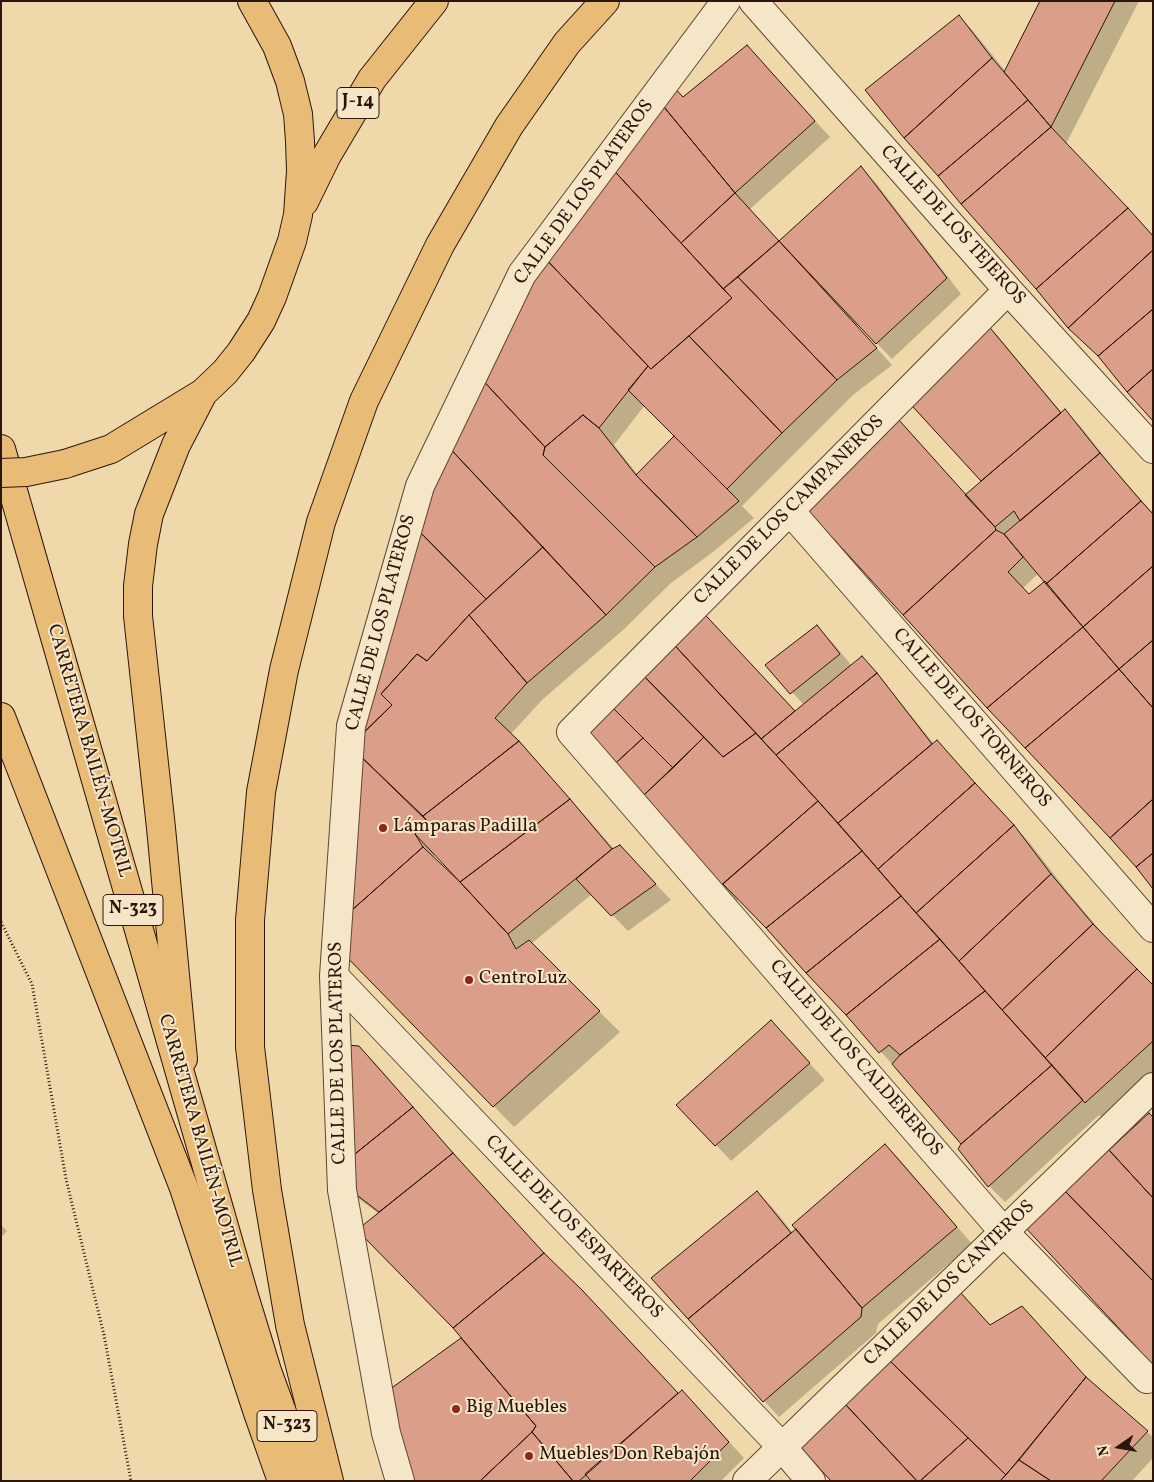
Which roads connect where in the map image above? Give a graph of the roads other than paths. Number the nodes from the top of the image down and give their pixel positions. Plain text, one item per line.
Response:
1 (252, 1) edge
2 (434, 1) edge
3 (606, 1) edge
4 (726, 1) edge
5 (753, 1) edge
6 (298, 215) junction
7 (1008, 290) junction
8 (204, 393) junction
9 (1, 449) edge
10 (1153, 449) edge
11 (1, 473) edge
12 (790, 511) junction
13 (1, 716) edge
14 (571, 732) joint
15 (1153, 928) edge
16 (334, 976) junction
17 (1153, 1087) edge
18 (186, 1095) junction
19 (1004, 1232) junction
20 (267, 1371) junction
21 (1147, 1379) dead end
22 (258, 1413) junction
23 (782, 1447) junction
24 (272, 1481) edge
25 (282, 1481) edge
26 (294, 1481) edge
27 (306, 1481) edge
28 (329, 1481) edge
29 (400, 1481) edge
30 (747, 1481) edge
31 (810, 1481) edge

1 - 6 main road
2 - 6 main road, J-14
3 - 28 main road
4 - 16 street, CALLE DE LOS PLATEROS
5 - 7 street, CALLE DE LOS TEJEROS
6 - 8 main road
7 - 10 street, CALLE DE LOS TEJEROS
7 - 12 street, CALLE DE LOS CAMPANEROS
8 - 11 main road, bridge
8 - 18 main road
9 - 18 main road, CARRETERA BAILÉN-MOTRIL / N-323
12 - 14 street, CALLE DE LOS CAMPANEROS
12 - 15 street, CALLE DE LOS TORNEROS
13 - 22 main road
14 - 19 street, CALLE DE LOS CALDEREROS
16 - 23 street, CALLE DE LOS ESPARTEROS
16 - 29 street, CALLE DE LOS PLATEROS
17 - 19 street, CALLE DE LOS CANTEROS
18 - 20 main road, CARRETERA BAILÉN-MOTRIL / N-323
19 - 21 street, CALLE DE LOS CALDEREROS
19 - 23 street, CALLE DE LOS CANTEROS
20 - 26 main road, N-323
20 - 27 main road, N-323
22 - 24 street
22 - 25 main road
23 - 30 street, CALLE DE LOS CANTEROS
23 - 31 street, CALLE DE LOS ESPARTEROS

